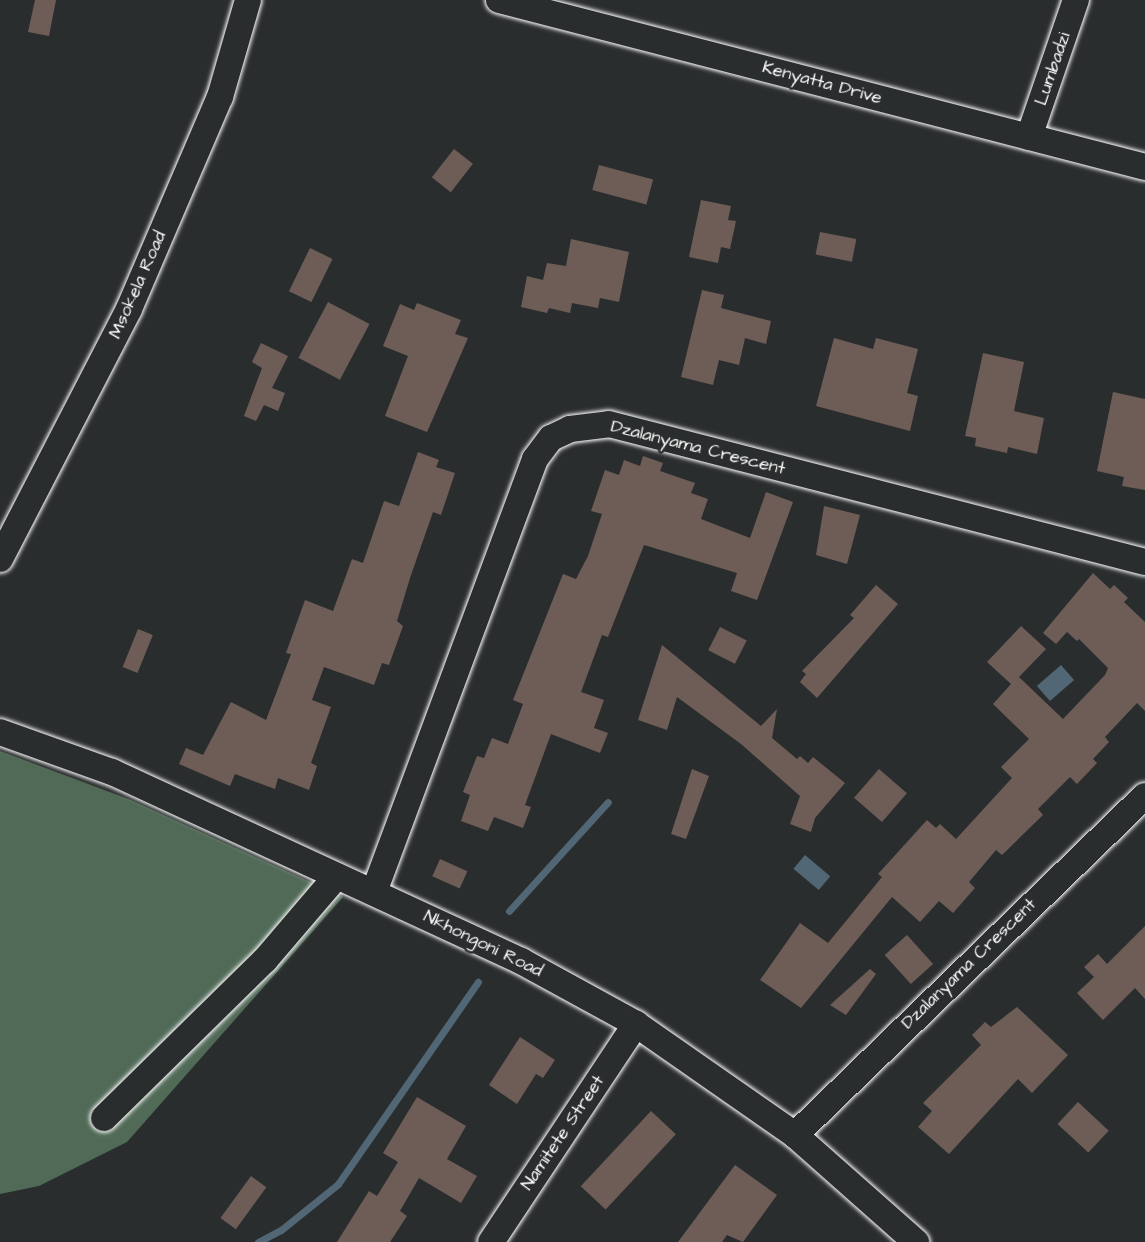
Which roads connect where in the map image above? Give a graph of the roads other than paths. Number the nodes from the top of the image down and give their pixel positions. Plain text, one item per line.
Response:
1 (248, 0) edge
2 (500, 0) edge
3 (1076, 0) edge
4 (1029, 137) junction
5 (1145, 167) edge
6 (0, 559) edge
7 (1145, 562) edge
8 (0, 732) edge
9 (1145, 796) edge
10 (336, 877) junction
11 (374, 892) junction
12 (636, 1024) junction
13 (104, 1118) dead end
14 (795, 1135) junction
15 (491, 1242) edge
16 (916, 1242) edge

1 - 6 street, Msokela Road
2 - 4 street, Kenyatta Drive
3 - 4 street, Lumbadzi
4 - 5 street, Kenyatta Drive
7 - 11 street, Dzalanyama Crescent
8 - 10 street, Nkhongoni Road
9 - 14 street, Dzalanyama Crescent
10 - 11 street, Nkhongoni Road
10 - 13 street
11 - 12 street, Nkhongoni Road
12 - 14 street, Nkhongoni Road
12 - 15 street, Namitete Street
14 - 16 street, Nkhongoni Road

